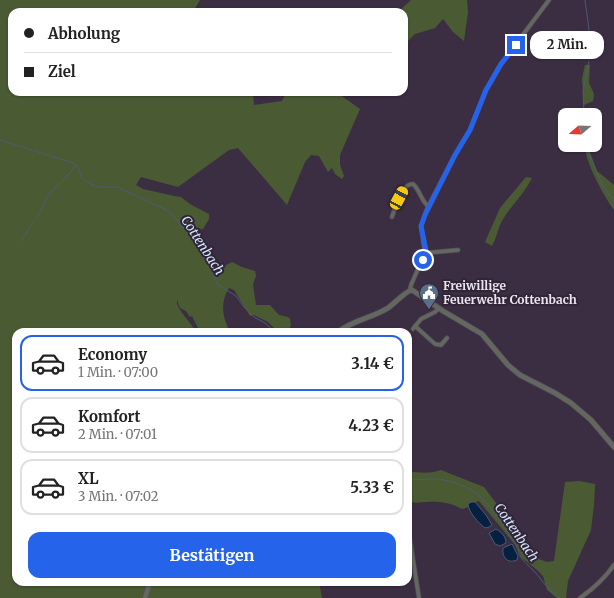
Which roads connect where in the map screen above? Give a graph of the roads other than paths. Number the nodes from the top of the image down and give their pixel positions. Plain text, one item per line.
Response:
1 (549, 0) edge
2 (429, 207) junction
3 (392, 217) dead end
4 (458, 250) dead end
5 (425, 253) junction
6 (410, 290) junction
7 (439, 308) junction
8 (345, 328) edge
9 (447, 338) dead end
10 (614, 446) edge
11 (412, 553) edge
12 (614, 565) edge
13 (149, 586) edge
14 (145, 598) edge
15 (419, 598) edge
16 (580, 598) edge

1 - 2 street
2 - 3 street
2 - 5 street
4 - 5 street
5 - 6 street
6 - 7 street
6 - 8 street
7 - 9 street
7 - 10 street
11 - 15 street
12 - 16 street
13 - 14 street

